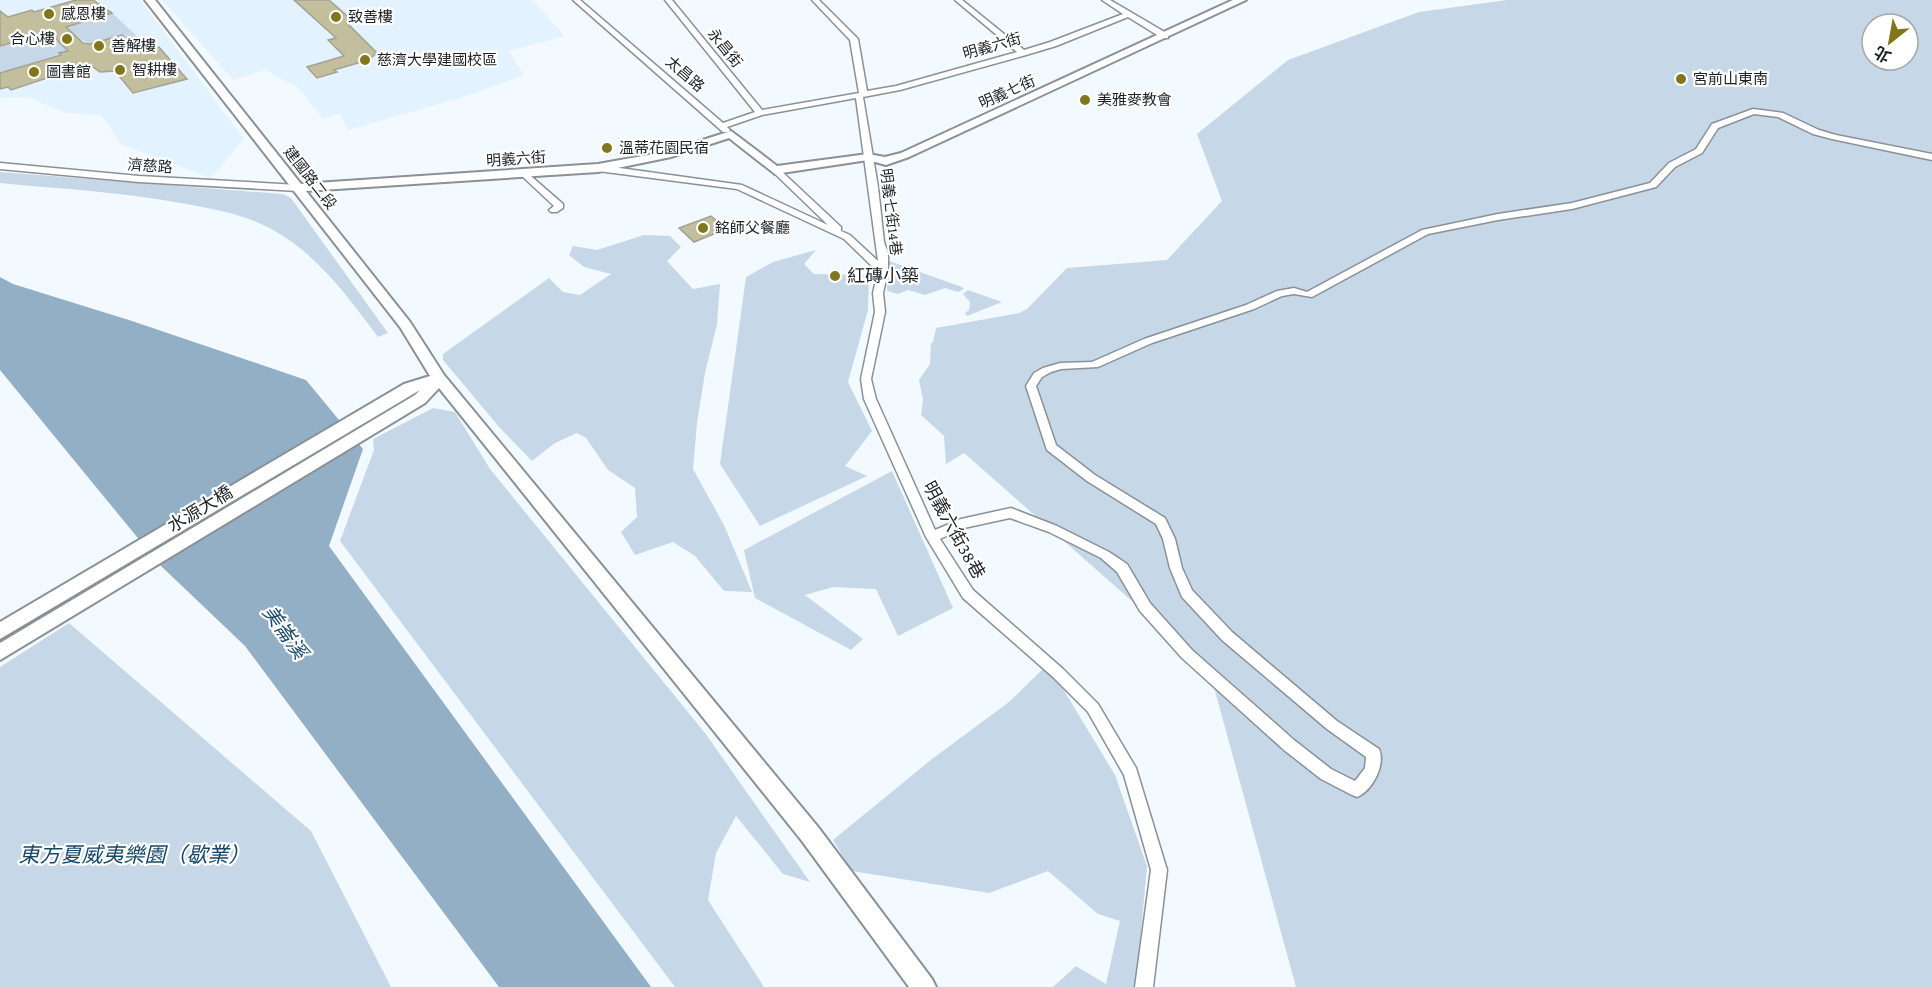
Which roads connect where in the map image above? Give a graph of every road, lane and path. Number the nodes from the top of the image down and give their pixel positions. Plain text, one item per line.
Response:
1 (150, 0) edge
2 (576, 0) edge
3 (668, 0) edge
4 (815, 0) edge
5 (958, 0) edge
6 (1105, 0) edge
7 (1241, 0) edge
8 (1127, 15) junction
9 (1165, 36) junction
10 (1023, 53) junction
11 (862, 94) junction
12 (760, 112) junction
13 (727, 130) junction
14 (1932, 157) edge
15 (868, 158) junction
16 (0, 166) edge
17 (598, 168) junction
18 (775, 170) junction
19 (525, 174) junction
20 (297, 188) junction
21 (554, 210) dead end
22 (847, 237) junction
23 (883, 272) junction
24 (439, 378) junction
25 (415, 394) junction
26 (932, 537) junction
27 (0, 631) edge
28 (0, 652) edge
29 (924, 987) edge
30 (1144, 987) edge

1 - 20 street, 建國路二段
2 - 13 street, 太昌路
3 - 12 street, 永昌街
4 - 11 street, 明義七街14巷
5 - 10 street
6 - 8 street
7 - 9 street, 明義七街
8 - 9 street
8 - 10 street, 明義六街
9 - 15 street, 明義七街
10 - 11 street, 明義六街
11 - 12 street, 明義六街
11 - 15 street, 明義七街14巷
12 - 13 street, 明義六街
13 - 17 street, 明義六街
13 - 18 street, 太昌路
14 - 26 street
15 - 18 street, 明義七街
15 - 23 street, 明義七街14巷
16 - 20 street, 濟慈路
17 - 19 street, 明義六街
17 - 22 street
18 - 22 street
19 - 20 street, 明義六街
19 - 21 street
20 - 24 street, 建國路二段
22 - 23 street
23 - 26 street, 明義六街38巷
24 - 25 street
24 - 29 street, 建國路二段
25 - 27 street, 水源大橋
25 - 28 street, 水源大橋
26 - 30 street, 明義六街38巷

